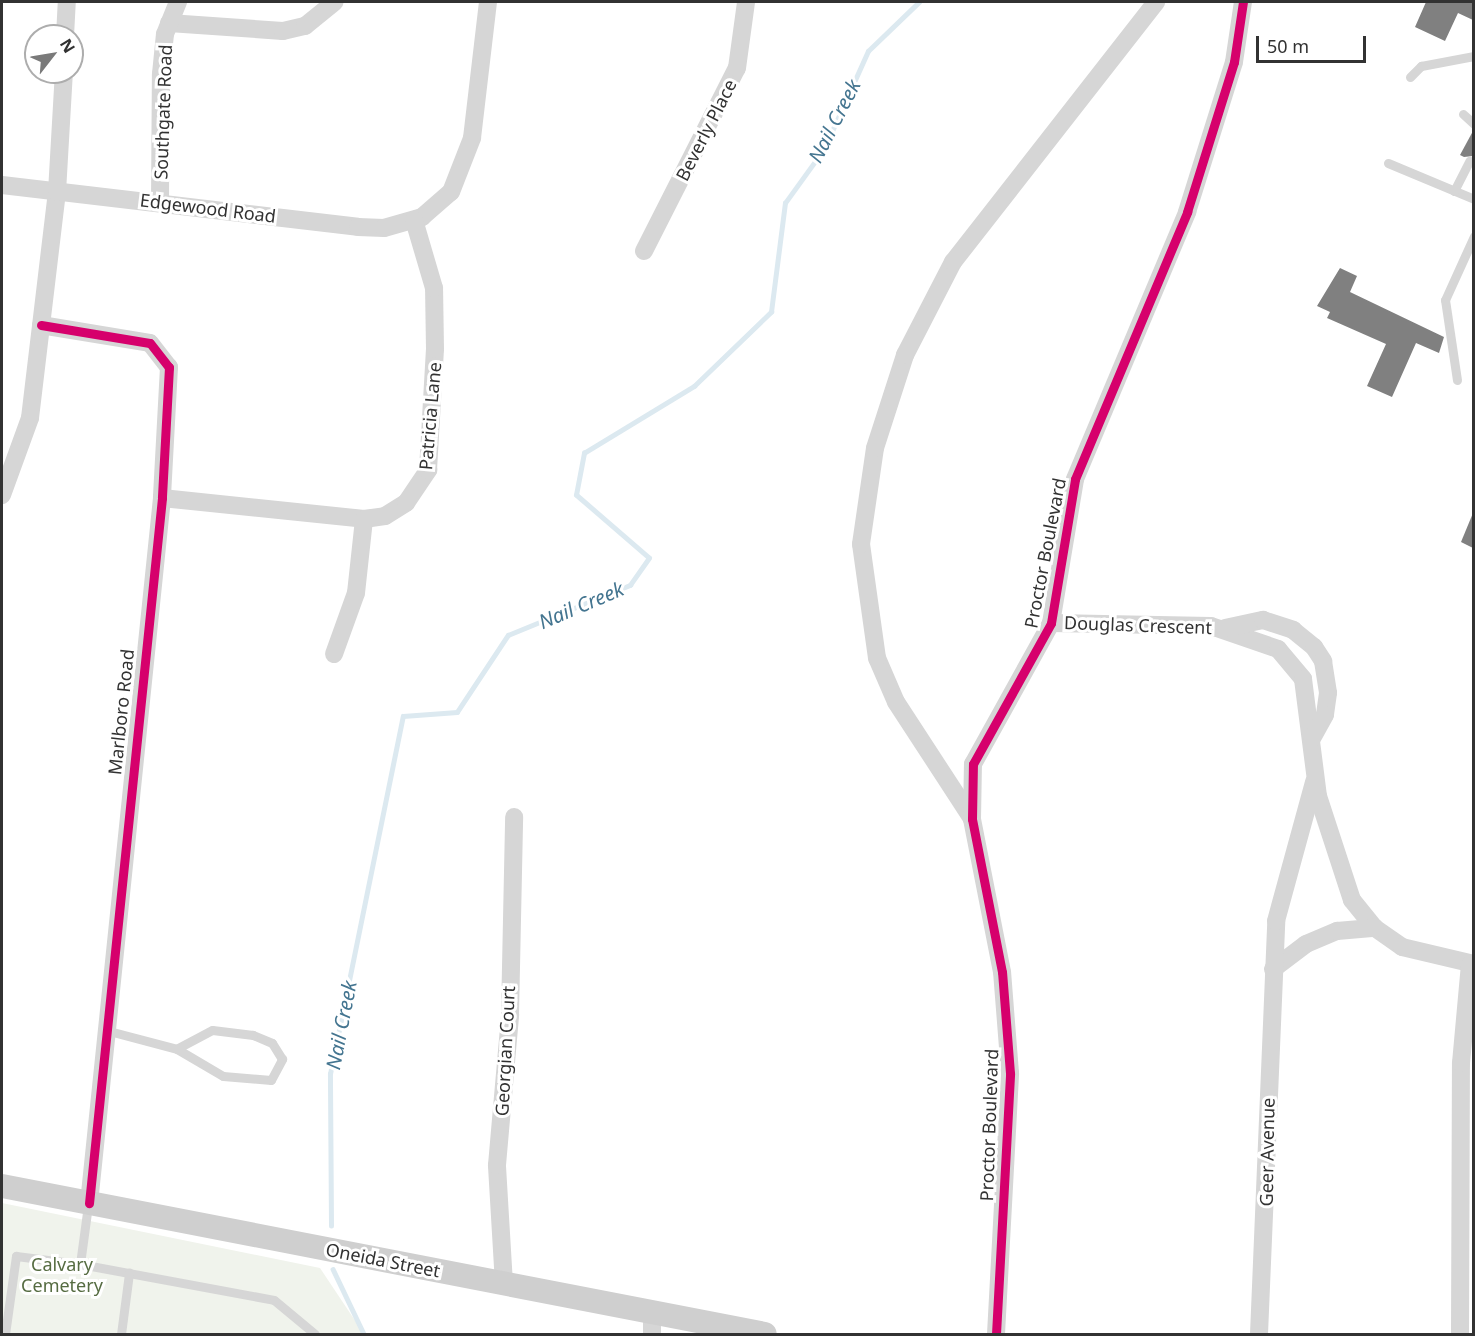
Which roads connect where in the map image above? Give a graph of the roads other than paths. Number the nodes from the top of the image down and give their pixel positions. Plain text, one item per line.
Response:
1 (67, 2) edge
2 (178, 2) edge
3 (335, 2) edge
4 (488, 2) edge
5 (746, 2) edge
6 (1156, 2) edge
7 (1242, 2) edge
8 (169, 23) junction
9 (66, 24) edge
10 (1473, 57) edge
11 (1410, 77) dead end
12 (63, 84) edge
13 (1463, 114) dead end
14 (1473, 124) edge
15 (1468, 161) dead end
16 (1388, 163) dead end
17 (2, 185) edge
18 (1454, 191) junction
19 (57, 192) junction
20 (1473, 199) edge
21 (160, 202) junction
22 (414, 220) junction
23 (1473, 236) edge
24 (644, 251) dead end
25 (41, 325) junction
26 (1457, 380) dead end
27 (2, 495) edge
28 (162, 498) junction
29 (364, 519) junction
30 (1051, 623) junction
31 (1224, 628) junction
32 (334, 654) dead end
33 (1312, 738) junction
34 (1316, 775) junction
35 (514, 817) dead end
36 (972, 819) junction
37 (1374, 928) junction
38 (1472, 964) edge
39 (1272, 969) junction
40 (109, 1031) junction
41 (177, 1049) junction
42 (2, 1186) edge
43 (89, 1203) junction
44 (80, 1264) junction
45 (129, 1273) junction
46 (504, 1284) junction
47 (652, 1324) edge
48 (5, 1335) edge
49 (121, 1335) edge
50 (315, 1335) edge
51 (765, 1335) edge
52 (996, 1335) edge
53 (1259, 1335) edge
54 (1460, 1335) edge

1 - 9 street
2 - 8 street, Southgate Road
3 - 8 street, Southgate Road
4 - 22 street, Edgewood Road
5 - 24 street, Beverly Place
6 - 36 street, Proctor Boulevard
7 - 30 street, Proctor Boulevard
8 - 21 street, Southgate Road
10 - 11 lane
12 - 19 street
13 - 14 lane
15 - 18 lane
16 - 18 lane
17 - 19 street, Edgewood Road
18 - 20 lane
19 - 21 street, Edgewood Road
19 - 25 street
21 - 22 street, Edgewood Road
22 - 29 street, Patricia Lane
23 - 26 lane
25 - 27 street
25 - 28 street, Marlboro Road
28 - 29 street, Patricia Lane
28 - 40 street, Marlboro Road
29 - 32 street
30 - 31 street, Douglas Crescent
30 - 36 street, Proctor Boulevard
31 - 33 street, Douglas Crescent
31 - 33 street
33 - 34 street, Douglas Crescent
34 - 37 street, Douglas Crescent
34 - 39 street, Geer Avenue
35 - 46 street, Georgian Court
36 - 52 street, Proctor Boulevard
37 - 38 street, Douglas Crescent
37 - 39 street
38 - 54 street
39 - 53 street, Geer Avenue
40 - 41 lane
40 - 43 street, Marlboro Road
41 - 41 lane
42 - 43 street, Oneida Street
43 - 44 lane
43 - 46 street, Oneida Street
44 - 45 lane
44 - 48 lane
45 - 49 lane
45 - 50 lane
46 - 47 street, Oneida Street
47 - 51 street, Oneida Street

